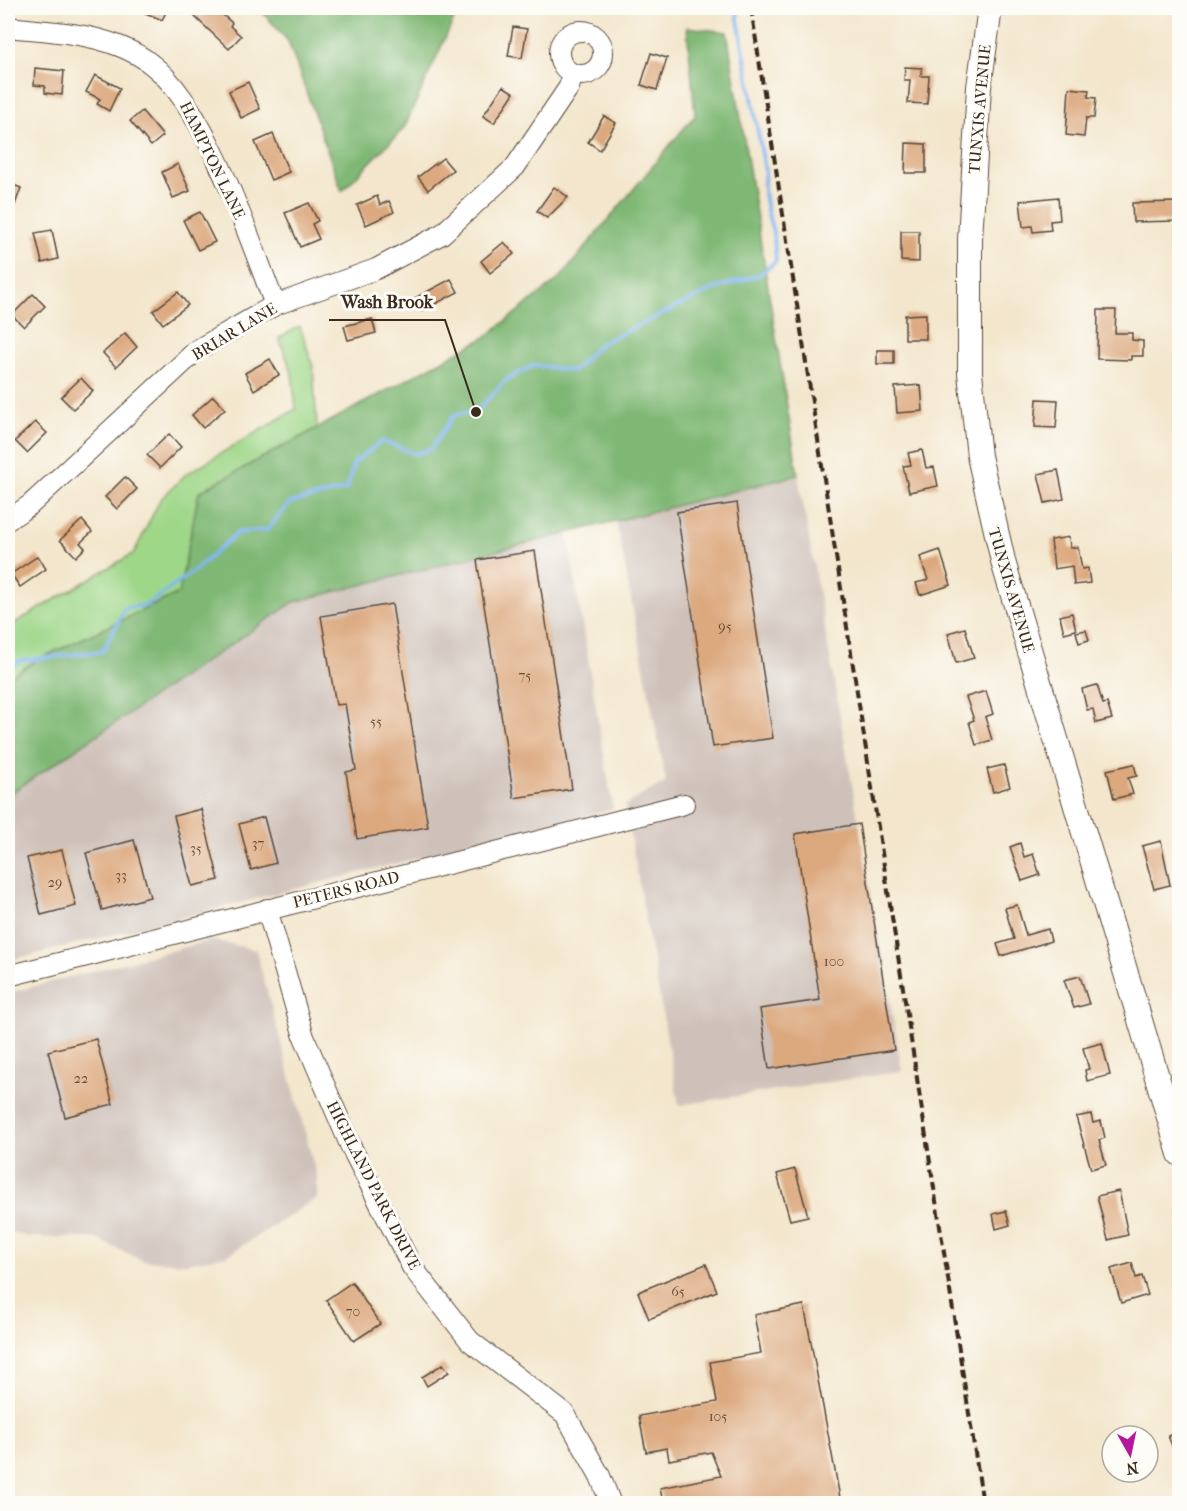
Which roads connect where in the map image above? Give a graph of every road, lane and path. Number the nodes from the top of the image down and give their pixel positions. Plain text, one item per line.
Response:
1 (990, 8) edge
2 (8, 27) edge
3 (573, 74) dead end
4 (275, 305) junction
5 (8, 520) edge
6 (684, 804) dead end
7 (267, 909) junction
8 (8, 976) edge
9 (1179, 1154) edge
10 (611, 1503) edge

1 - 9 main road, TUNXIS AVENUE
2 - 4 street, HAMPTON LANE
3 - 4 street, BRIAR LANE
4 - 5 street, BRIAR LANE
6 - 7 street, PETERS ROAD
7 - 8 street, PETERS ROAD
7 - 10 street, HIGHLAND PARK DRIVE

